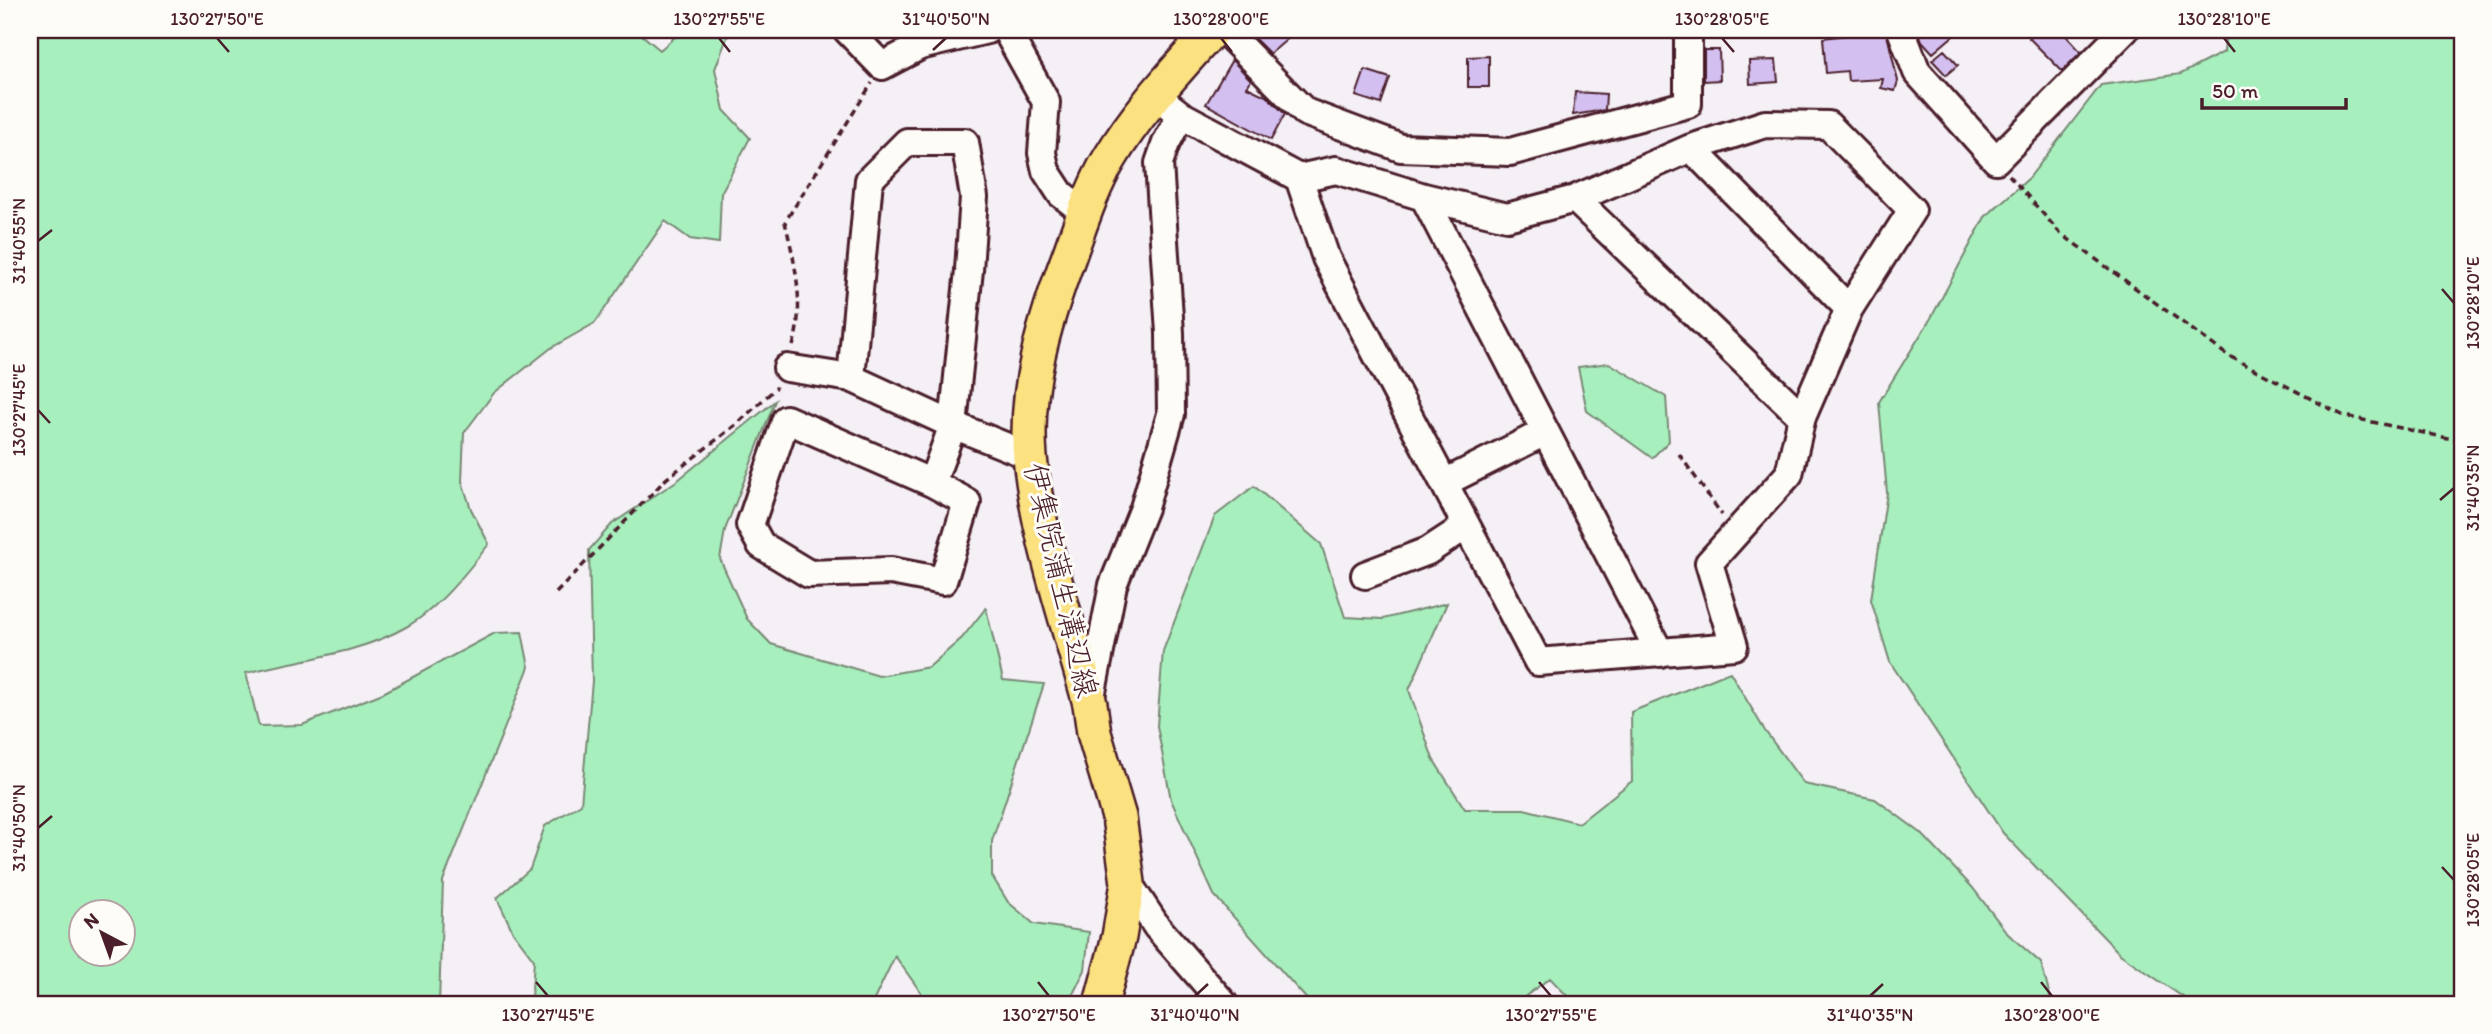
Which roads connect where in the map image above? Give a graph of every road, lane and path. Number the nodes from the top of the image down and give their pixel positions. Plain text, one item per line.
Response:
1 (848, 30) edge
2 (987, 30) edge
3 (1006, 30) edge
4 (1212, 30) edge
5 (1224, 30) edge
6 (1688, 30) edge
7 (1901, 30) edge
8 (2126, 30) edge
9 (882, 66) junction
10 (1155, 94) junction
11 (1181, 116) junction
12 (1691, 148) junction
13 (1996, 160) junction
14 (1299, 177) junction
15 (1424, 197) junction
16 (1575, 199) junction
17 (1084, 212) junction
18 (1849, 309) junction
19 (787, 368) junction
20 (851, 378) junction
21 (1802, 417) junction
22 (953, 425) junction
23 (1545, 432) junction
24 (2462, 441) edge
25 (1679, 454) dead end
26 (1030, 456) junction
27 (932, 483) junction
28 (1444, 483) junction
29 (1466, 526) junction
30 (1735, 534) junction
31 (1365, 575) dead end
32 (556, 593) dead end
33 (1660, 653) junction
34 (1090, 704) junction
35 (1128, 883) junction
36 (1101, 1004) edge
37 (1224, 1004) edge

1 - 9 street
2 - 9 street
3 - 17 street
4 - 10 main road, 伊集院蒲生溝辺線
5 - 6 street
7 - 13 street
8 - 13 street
9 - 19 path
10 - 11 street
10 - 17 main road, 伊集院蒲生溝辺線
11 - 14 street
11 - 34 street
12 - 16 street
12 - 18 street
12 - 18 street
13 - 24 path
14 - 15 street
14 - 28 street
15 - 16 street
15 - 23 street
16 - 21 street
17 - 26 main road, 伊集院蒲生溝辺線
18 - 21 street
19 - 20 street
19 - 32 path
20 - 22 street
20 - 22 street
21 - 30 street
22 - 26 street
22 - 27 street
23 - 28 street
23 - 33 street
25 - 30 path
26 - 34 main road, 伊集院蒲生溝辺線
27 - 27 street
28 - 29 street
29 - 31 street
29 - 33 street
30 - 33 street
34 - 35 main road, 伊集院蒲生溝辺線
35 - 36 main road, 伊集院蒲生溝辺線
35 - 37 street

